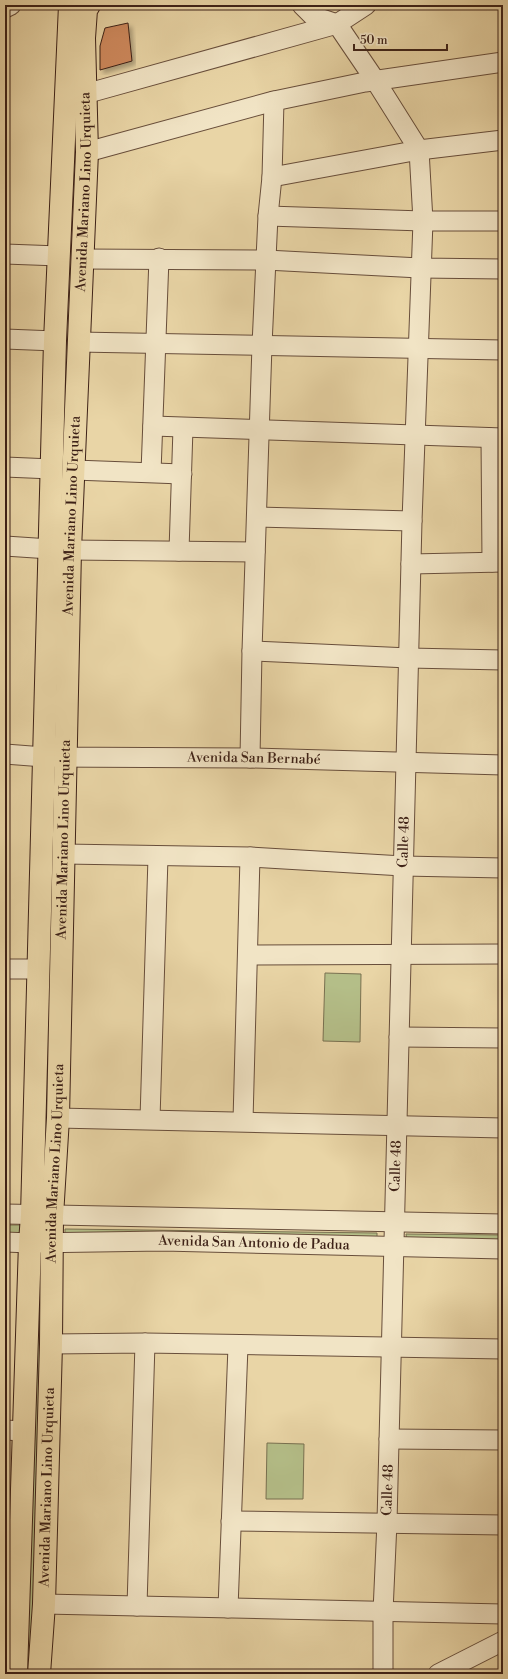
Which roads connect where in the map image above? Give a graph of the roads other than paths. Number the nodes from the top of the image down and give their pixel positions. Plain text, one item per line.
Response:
1 (11, 5) edge
2 (70, 5) edge
3 (89, 5) edge
4 (302, 5) edge
5 (366, 5) edge
6 (5, 8) edge
7 (337, 24) junction
8 (503, 62) edge
9 (375, 80) junction
10 (86, 94) junction
11 (274, 101) junction
12 (503, 140) edge
13 (419, 150) junction
14 (87, 152) junction
15 (272, 177) junction
16 (268, 216) junction
17 (423, 221) junction
18 (503, 221) edge
19 (5, 254) edge
20 (58, 256) junction
21 (159, 258) junction
22 (82, 259) junction
23 (266, 260) junction
24 (420, 268) junction
25 (503, 269) edge
26 (5, 339) edge
27 (55, 341) junction
28 (78, 342) junction
29 (155, 344) junction
30 (262, 345) junction
31 (417, 349) junction
32 (503, 350) edge
33 (153, 426) junction
34 (183, 428) junction
35 (260, 431) junction
36 (415, 436) junction
37 (497, 438) edge
38 (5, 467) edge
39 (52, 469) junction
40 (74, 470) junction
41 (151, 472) junction
42 (182, 474) junction
43 (497, 484) edge
44 (257, 517) junction
45 (412, 521) junction
46 (5, 546) edge
47 (60, 549) junction
48 (179, 551) junction
49 (256, 552) junction
50 (497, 562) edge
51 (411, 564) junction
52 (252, 651) junction
53 (409, 658) junction
54 (503, 660) edge
55 (5, 754) edge
56 (54, 756) junction
57 (250, 758) junction
58 (406, 762) junction
59 (503, 766) edge
60 (64, 854) junction
61 (158, 857) junction
62 (250, 857) junction
63 (403, 866) junction
64 (503, 868) edge
65 (401, 953) junction
66 (503, 954) edge
67 (248, 955) junction
68 (5, 969) edge
69 (39, 969) junction
70 (399, 1037) junction
71 (503, 1038) edge
72 (58, 1118) junction
73 (150, 1119) junction
74 (243, 1121) junction
75 (397, 1125) junction
76 (503, 1128) edge
77 (5, 1214) edge
78 (42, 1215) junction
79 (163, 1218) junction
80 (273, 1220) junction
81 (394, 1222) junction
82 (503, 1224) edge
83 (163, 1241) junction
84 (5, 1242) edge
85 (30, 1243) junction
86 (52, 1243) junction
87 (273, 1244) junction
88 (394, 1246) junction
89 (503, 1249) edge
90 (145, 1343) junction
91 (51, 1344) junction
92 (238, 1346) junction
93 (391, 1348) junction
94 (503, 1349) edge
95 (14, 1430) edge
96 (389, 1439) junction
97 (503, 1440) edge
98 (231, 1521) junction
99 (387, 1522) junction
100 (503, 1525) edge
101 (12, 1604) edge
102 (44, 1604) junction
103 (137, 1606) junction
104 (228, 1608) junction
105 (383, 1612) junction
106 (503, 1614) edge
107 (503, 1641) edge
108 (16, 1674) edge
109 (39, 1674) edge
110 (383, 1674) edge
111 (438, 1674) edge

1 - 6 street
2 - 20 main road, Avenida Mariano Lino Urquieta
3 - 10 main road, Avenida Mariano Lino Urquieta
4 - 7 street
5 - 7 street
7 - 9 street
7 - 10 street
8 - 9 street
9 - 11 street
9 - 13 street
10 - 14 main road, Avenida Mariano Lino Urquieta
11 - 14 street
11 - 15 street
12 - 13 street
13 - 15 street
13 - 17 street, Calle 48
14 - 22 main road, Avenida Mariano Lino Urquieta
15 - 16 street
16 - 17 street
16 - 23 street
17 - 18 street
17 - 24 street, Calle 48
19 - 20 street
20 - 27 main road, Avenida Mariano Lino Urquieta
21 - 22 street
21 - 23 street
21 - 29 street
22 - 28 main road, Avenida Mariano Lino Urquieta
23 - 24 street
23 - 30 street
24 - 25 street
24 - 31 street, Calle 48
26 - 27 street
27 - 39 main road, Avenida Mariano Lino Urquieta
28 - 29 street
28 - 40 main road, Avenida Mariano Lino Urquieta
29 - 30 street
29 - 33 street
30 - 31 street
30 - 35 street
31 - 32 street
31 - 36 street, Calle 48
33 - 34 street
33 - 41 street
34 - 35 street
34 - 42 street
35 - 36 street
35 - 44 street
36 - 37 street
36 - 45 street, Calle 48
37 - 43 street
38 - 39 street
39 - 47 main road, Avenida Mariano Lino Urquieta
40 - 41 street
40 - 47 main road, Avenida Mariano Lino Urquieta
41 - 42 street
42 - 48 street
43 - 50 street
44 - 45 street
44 - 49 street
45 - 51 street, Calle 48
46 - 47 street
47 - 48 street
47 - 56 main road, Avenida Mariano Lino Urquieta
48 - 49 street
49 - 52 street
50 - 51 street
51 - 53 street, Calle 48
52 - 53 street
52 - 57 street
53 - 54 street
53 - 58 street, Calle 48
55 - 56 street, Avenida San Bernabé
56 - 57 street, Avenida San Bernabé
56 - 60 main road, Avenida Mariano Lino Urquieta
56 - 69 main road, Avenida Mariano Lino Urquieta
57 - 58 street, Avenida San Bernabé
58 - 59 street, Avenida San Bernabé
58 - 63 street, Calle 48
60 - 61 street
60 - 72 main road, Avenida Mariano Lino Urquieta
61 - 62 street
61 - 73 street
62 - 63 street
62 - 67 street
63 - 64 street
63 - 65 street, Calle 48
65 - 66 street
65 - 67 street
65 - 70 street, Calle 48
67 - 74 street
68 - 69 street
69 - 78 main road, Avenida Mariano Lino Urquieta
70 - 71 street
70 - 75 street, Calle 48
72 - 73 street
72 - 78 main road, Avenida Mariano Lino Urquieta
73 - 74 street
74 - 75 street
75 - 76 street
75 - 81 street, Calle 48
77 - 78 street, Avenida San Antonio de Padua
78 - 79 street, Avenida San Antonio de Padua
78 - 85 main road, Avenida Mariano Lino Urquieta
78 - 86 main road, Avenida Mariano Lino Urquieta
79 - 80 street, Avenida San Antonio de Padua
79 - 83 street
80 - 81 street, Avenida San Antonio de Padua
80 - 87 street
81 - 82 street, Avenida San Antonio de Padua
81 - 88 street, Calle 48
83 - 86 street, Avenida San Antonio de Padua
83 - 87 street, Avenida San Antonio de Padua
84 - 85 street, Avenida San Antonio de Padua
85 - 86 street, Avenida San Antonio de Padua
85 - 95 main road, Avenida Mariano Lino Urquieta
86 - 91 main road, Avenida Mariano Lino Urquieta
87 - 88 street, Avenida San Antonio de Padua
88 - 89 street, Avenida San Antonio de Padua
88 - 93 street, Calle 48
90 - 91 street
90 - 92 street
90 - 103 street
91 - 102 main road, Avenida Mariano Lino Urquieta
92 - 93 street
92 - 98 street
93 - 94 street
93 - 96 street, Calle 48
95 - 101 main road, Avenida Mariano Lino Urquieta
96 - 97 street
96 - 99 street, Calle 48
98 - 99 street
98 - 104 street
99 - 100 street
99 - 105 street, Calle 48
101 - 108 main road, Avenida Mariano Lino Urquieta
102 - 103 street
102 - 109 main road, Avenida Mariano Lino Urquieta
103 - 104 street
104 - 105 street
105 - 106 street
105 - 110 street, Calle 48
107 - 111 street

